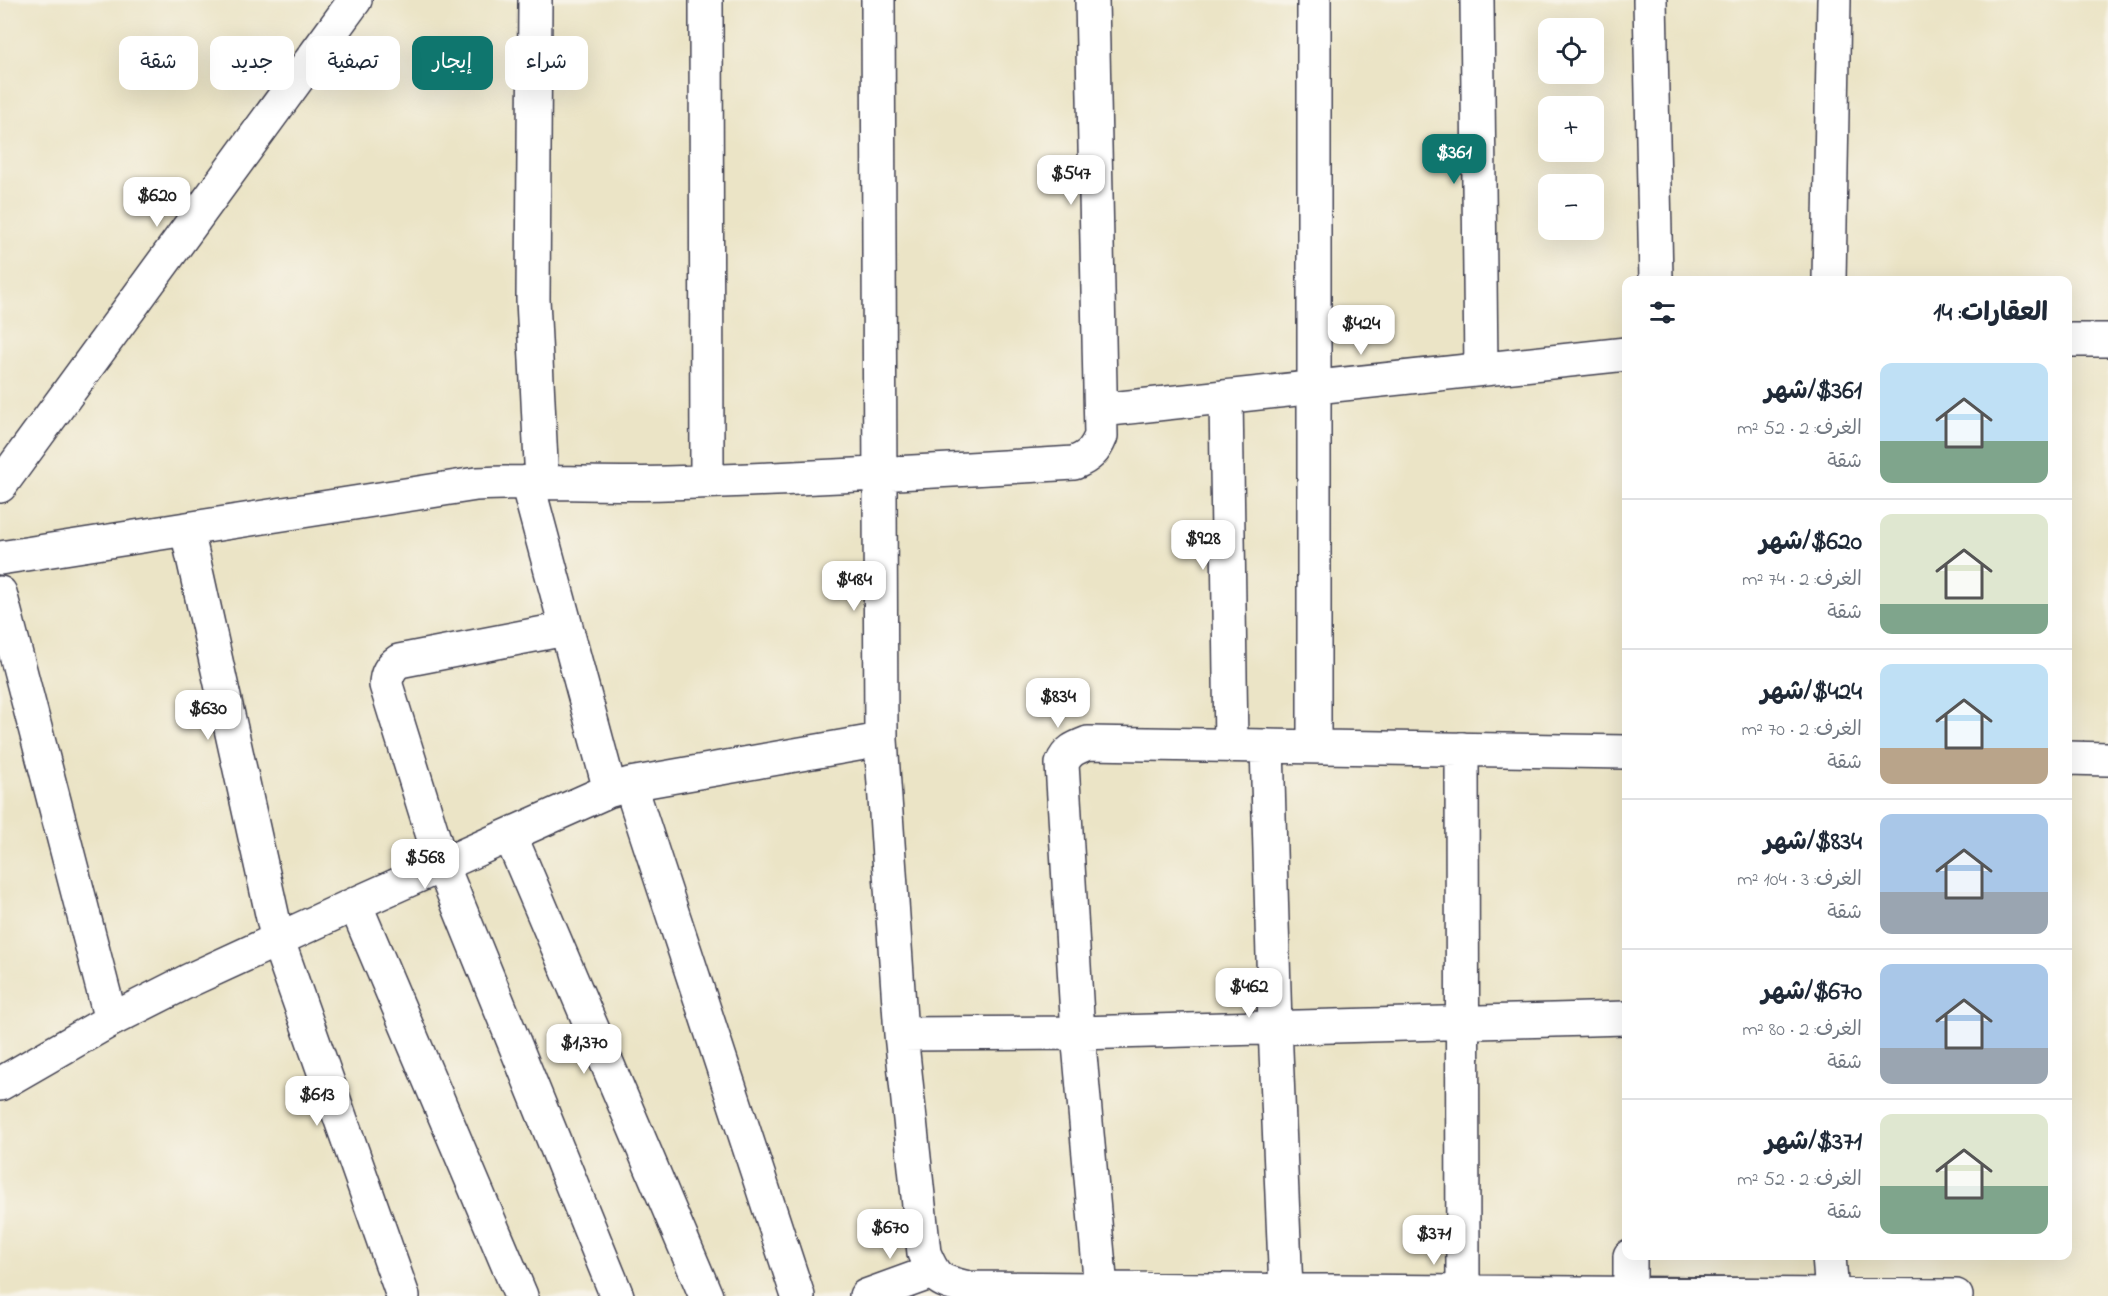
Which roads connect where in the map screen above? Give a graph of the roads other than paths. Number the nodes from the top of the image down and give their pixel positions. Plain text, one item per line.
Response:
1 (355, 0) edge
2 (535, 0) edge
3 (706, 0) edge
4 (878, 0) edge
5 (1092, 0) edge
6 (1314, 0) edge
7 (1478, 0) edge
8 (1650, 0) edge
9 (1834, 0) edge
10 (1656, 276) edge
11 (1829, 276) edge
12 (2072, 340) edge
13 (2108, 340) edge
14 (1622, 354) edge
15 (1481, 369) junction
16 (1314, 387) junction
17 (1227, 397) junction
18 (1101, 410) junction
19 (879, 475) junction
20 (707, 481) junction
21 (535, 482) junction
22 (0, 486) edge
23 (187, 530) junction
24 (0, 558) edge
25 (0, 593) edge
26 (565, 629) junction
27 (881, 740) junction
28 (1231, 745) junction
29 (1267, 746) junction
30 (1314, 747) junction
31 (1462, 749) junction
32 (1622, 752) edge
33 (2072, 758) edge
34 (2108, 759) edge
35 (620, 787) junction
36 (510, 835) junction
37 (442, 865) junction
38 (355, 904) junction
39 (278, 941) junction
40 (1622, 1018) edge
41 (111, 1020) junction
42 (1462, 1022) junction
43 (1275, 1027) junction
44 (1078, 1033) junction
45 (901, 1034) junction
46 (0, 1084) edge
47 (1630, 1260) edge
48 (1829, 1260) edge
49 (932, 1272) junction
50 (1101, 1289) junction
51 (1286, 1290) junction
52 (1463, 1292) junction
53 (1630, 1293) junction
54 (1832, 1295) edge
55 (403, 1296) edge
56 (521, 1296) edge
57 (617, 1296) edge
58 (706, 1296) edge
59 (798, 1296) edge
60 (866, 1296) edge
61 (1956, 1296) edge

1 - 22 street
2 - 21 street
3 - 20 street
4 - 19 street
5 - 18 street
6 - 16 street
7 - 15 street
8 - 10 street
9 - 11 street
12 - 13 street
14 - 15 street
15 - 16 street
16 - 17 street
16 - 30 street
17 - 18 street
17 - 28 street
18 - 19 street
19 - 20 street
19 - 27 street
20 - 21 street
21 - 23 street
21 - 26 street
23 - 24 street
23 - 39 street
25 - 41 street
26 - 35 street
26 - 37 street
27 - 35 street
27 - 45 street
28 - 29 street
28 - 44 street
29 - 30 street
29 - 43 street
30 - 31 street
31 - 32 street
31 - 42 street
33 - 34 street
35 - 36 street
35 - 59 street
36 - 37 street
36 - 58 street
37 - 38 street
37 - 57 street
38 - 39 street
38 - 56 street
39 - 41 street
39 - 55 street
40 - 42 street
41 - 46 street
42 - 43 street
42 - 52 street
43 - 44 street
43 - 51 street
44 - 45 street
44 - 50 street
45 - 49 street
47 - 53 street
48 - 54 street
49 - 50 street
49 - 60 street
50 - 51 street
51 - 52 street
52 - 53 street
53 - 54 street
54 - 61 street

